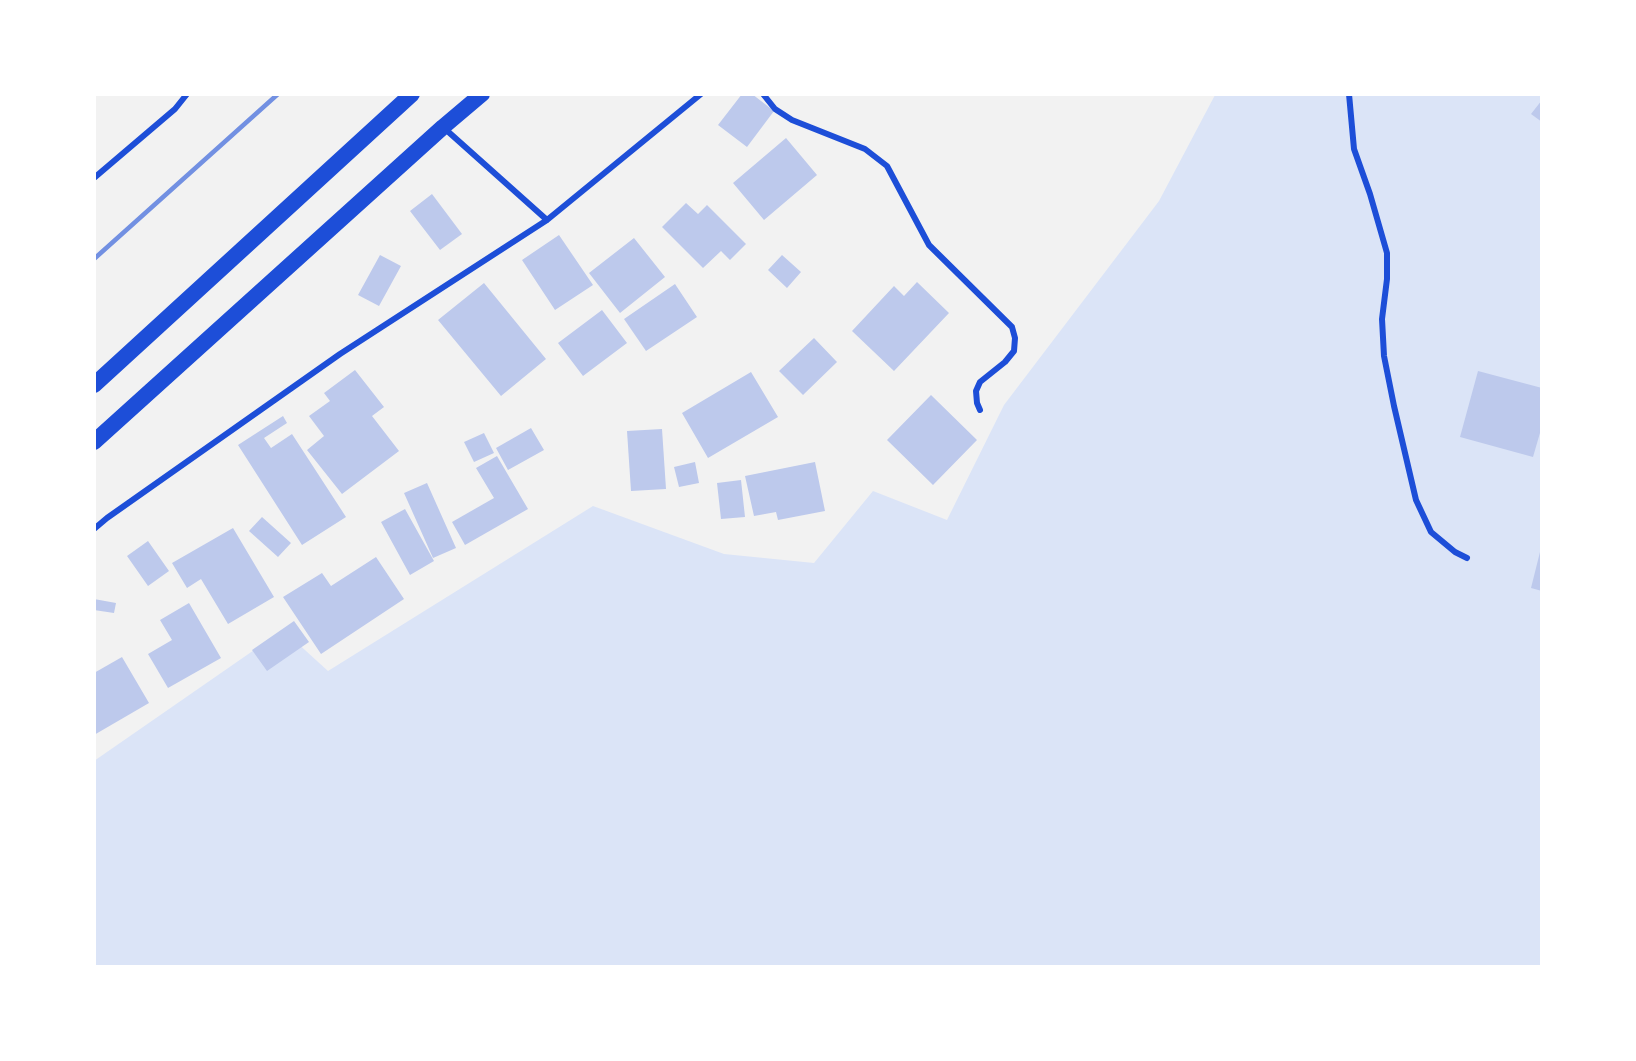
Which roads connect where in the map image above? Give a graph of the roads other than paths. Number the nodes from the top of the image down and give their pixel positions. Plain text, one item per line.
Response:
1 (187, 94) edge
2 (412, 94) edge
3 (482, 94) edge
4 (700, 94) edge
5 (763, 94) edge
6 (1349, 94) edge
7 (443, 127) junction
8 (94, 178) edge
9 (547, 220) junction
10 (94, 385) edge
11 (980, 410) dead end
12 (94, 442) edge
13 (94, 529) edge
14 (1467, 558) dead end

1 - 8 street
2 - 10 highway
3 - 7 highway
4 - 9 street
5 - 11 street
6 - 14 street
7 - 9 street
7 - 12 highway
9 - 13 street

